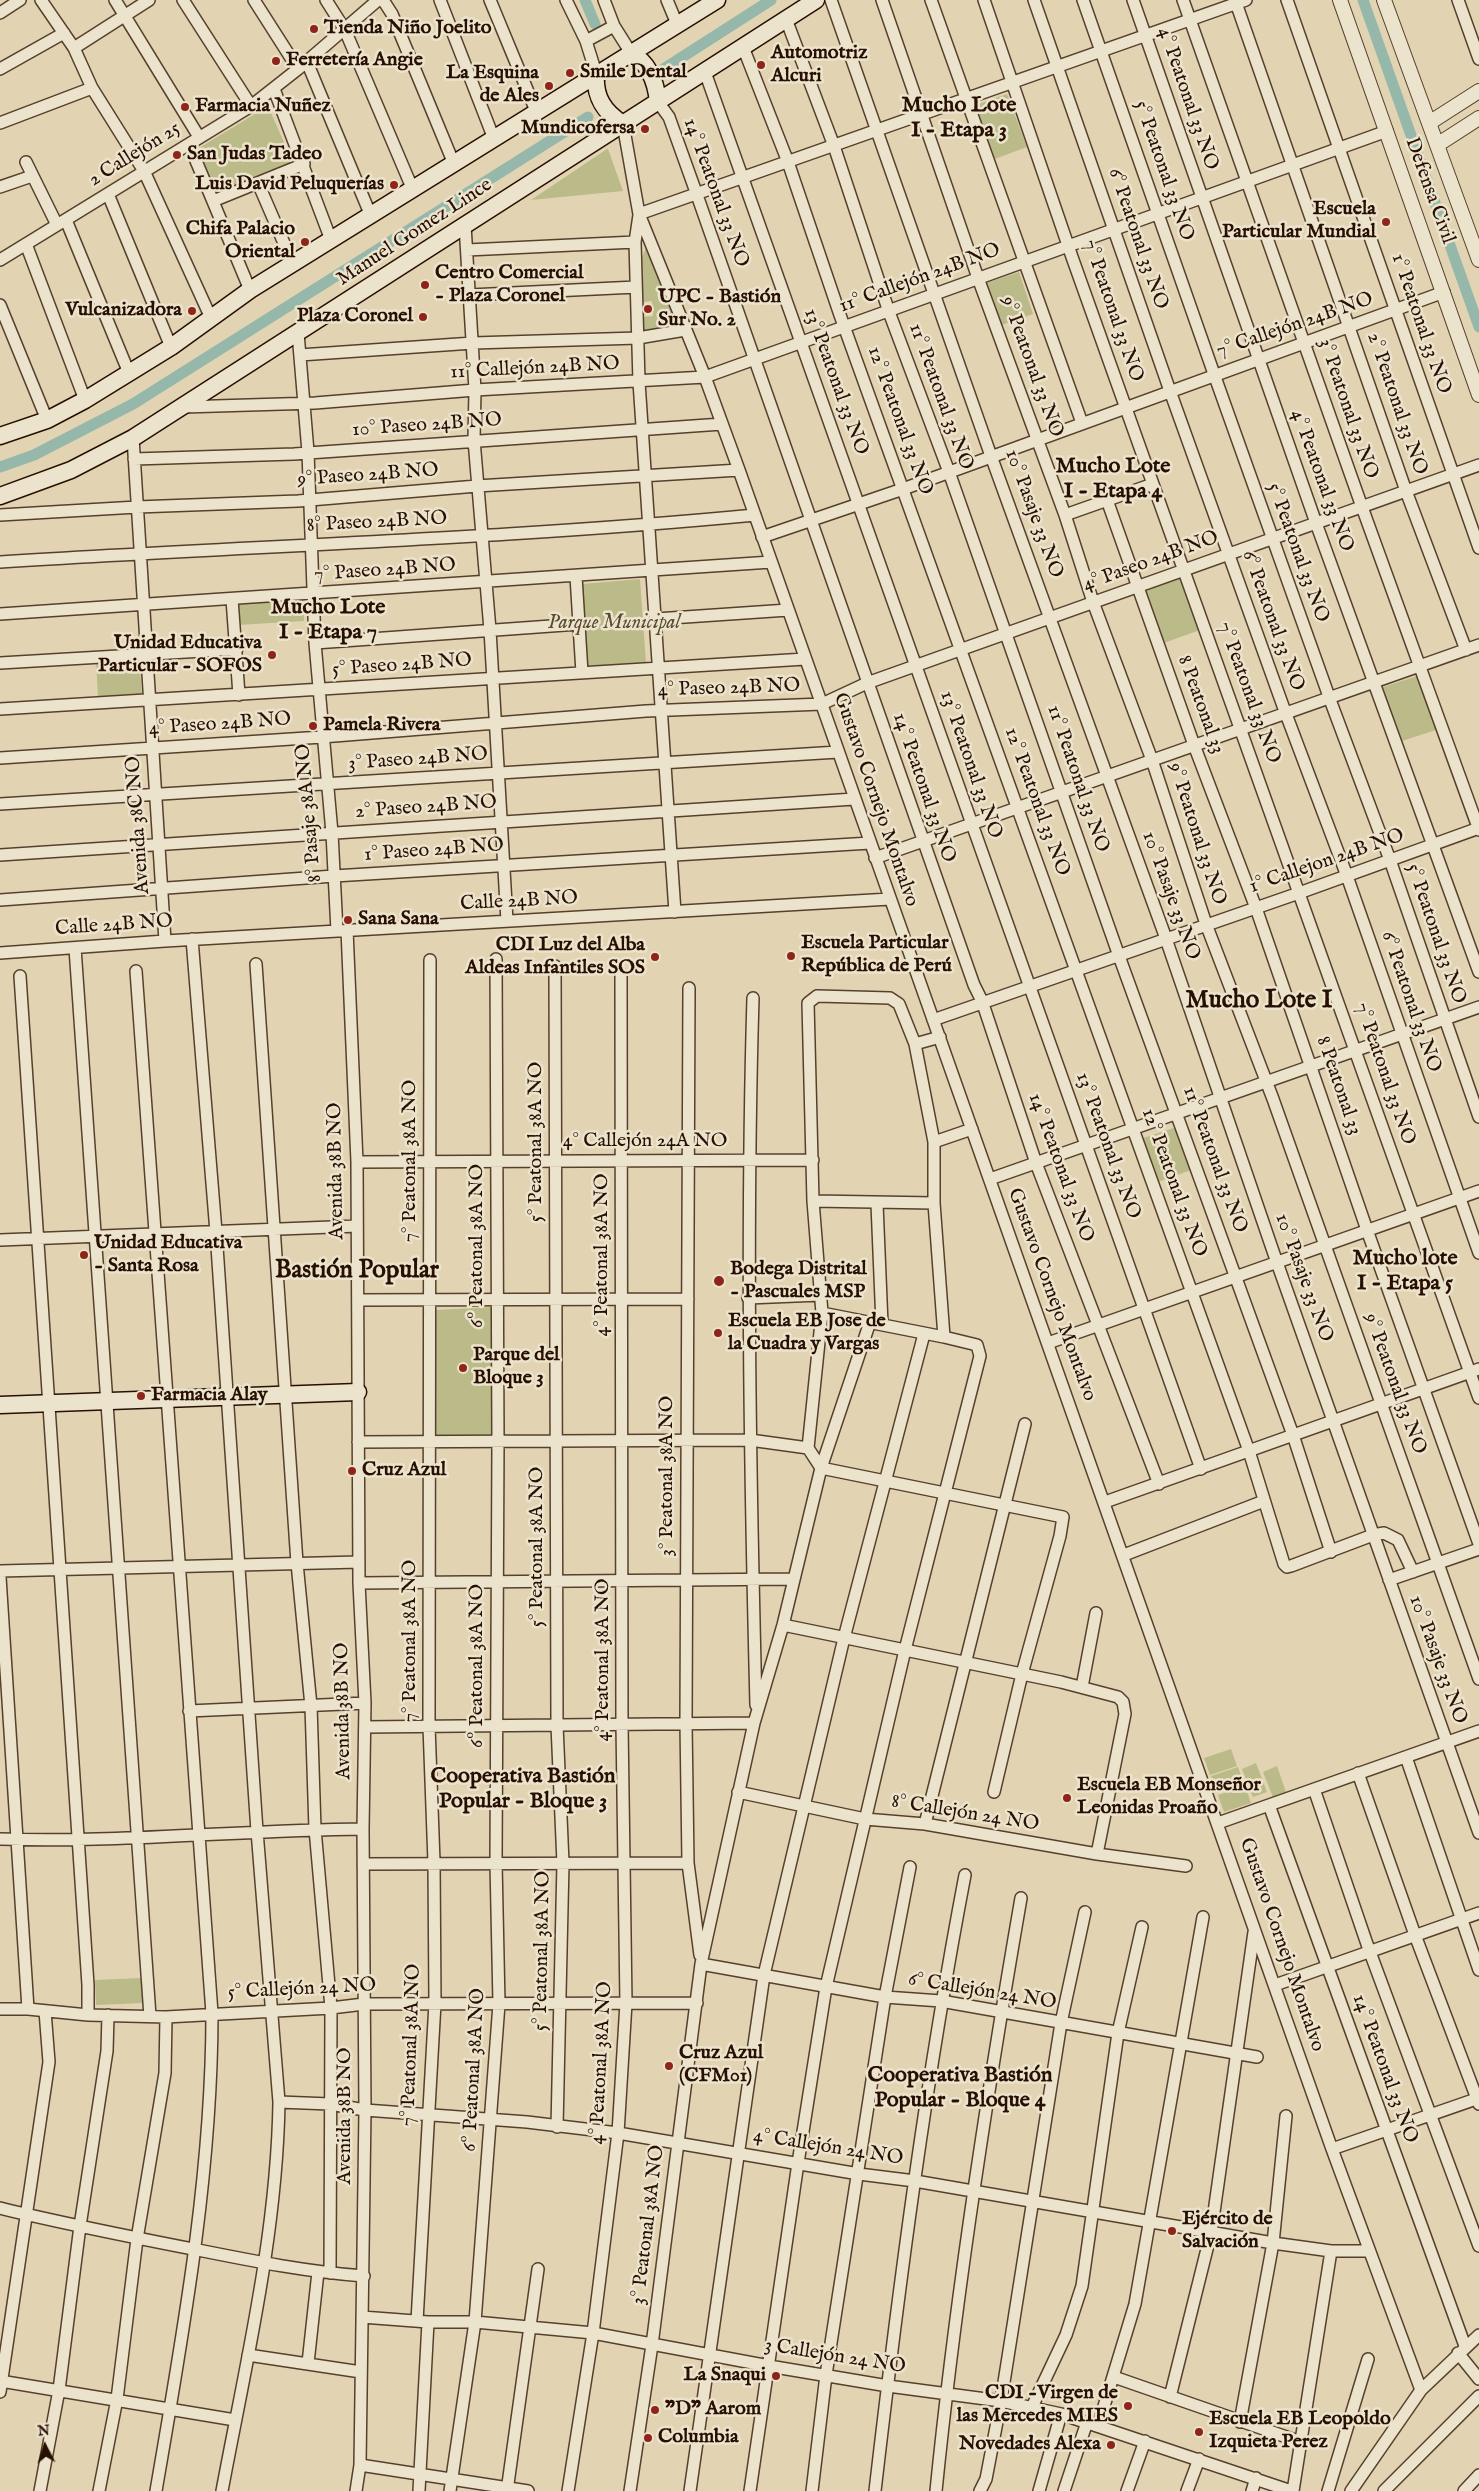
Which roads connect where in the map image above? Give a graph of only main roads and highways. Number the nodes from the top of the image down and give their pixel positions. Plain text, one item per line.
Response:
1 (716, 0) edge
2 (816, 0) edge
3 (631, 53) junction
4 (596, 73) junction
5 (658, 102) junction
6 (623, 124) junction
7 (0, 436) edge
8 (0, 496) edge
9 (358, 1392) road end
10 (0, 1405) edge

1 - 3 main road, Manuel Gomez Lince
2 - 5 main road, Manuel Gomez Lince
3 - 4 main road, Manuel Gomez Lince
3 - 5 main road
4 - 6 main road
4 - 7 main road, Manuel Gomez Lince
5 - 6 main road, Manuel Gomez Lince
6 - 8 main road, Manuel Gomez Lince
9 - 10 main road

